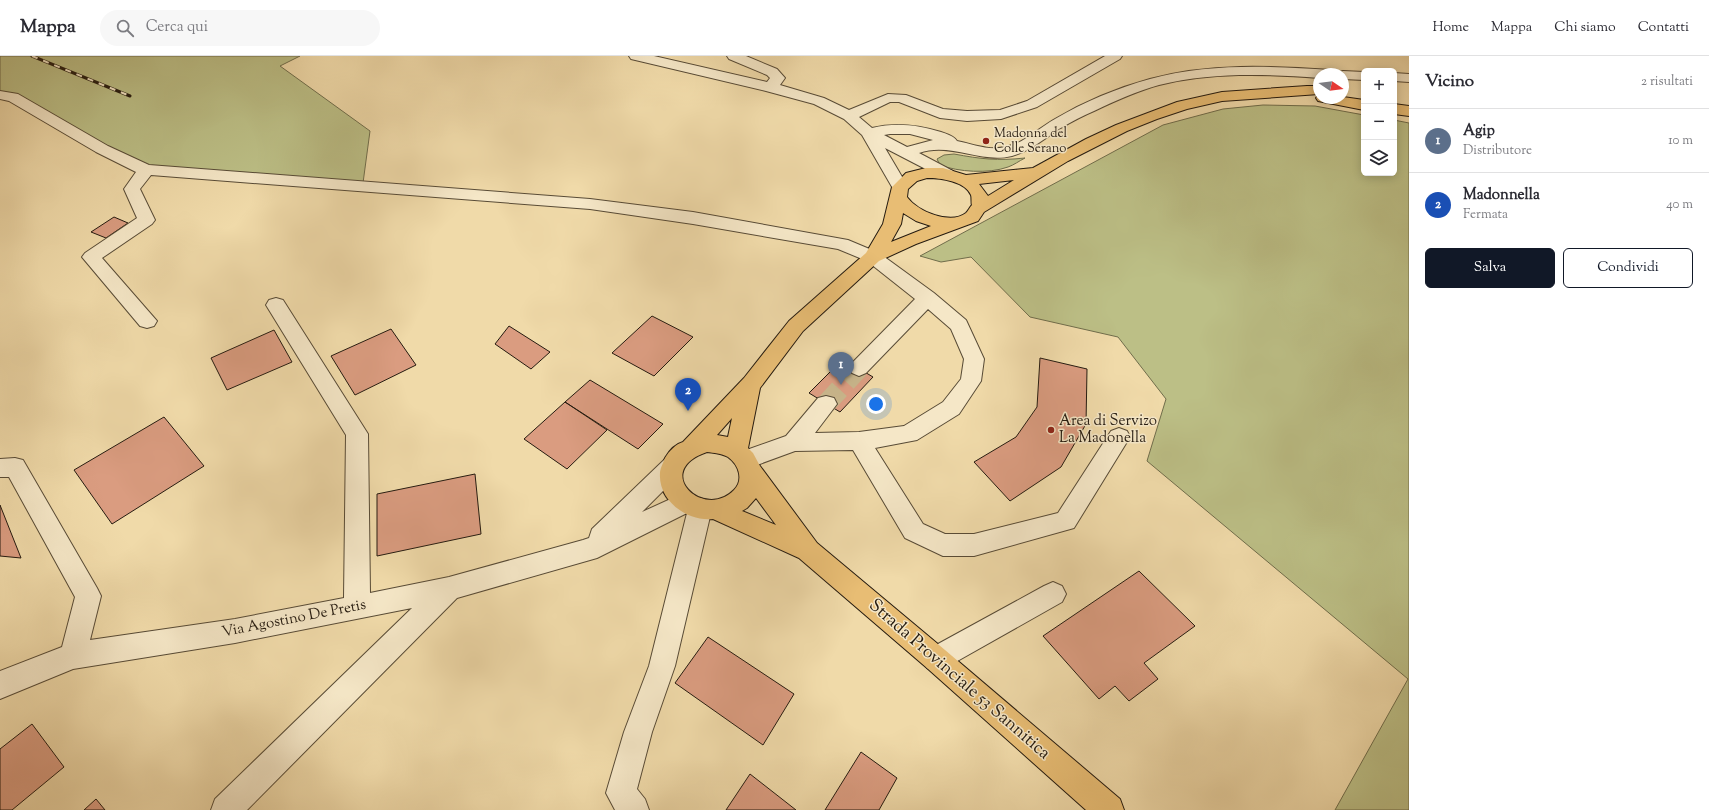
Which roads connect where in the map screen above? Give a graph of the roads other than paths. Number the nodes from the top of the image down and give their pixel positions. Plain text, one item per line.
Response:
1 (636, 56) edge
2 (734, 56) edge
3 (1115, 56) edge
4 (1313, 73) edge
5 (1349, 75) edge
6 (1361, 76) edge
7 (1397, 77) edge
8 (1409, 78) edge
9 (770, 86) junction
10 (1313, 90) edge
11 (1285, 92) junction
12 (1349, 92) edge
13 (1361, 93) edge
14 (0, 95) edge
15 (1313, 96) edge
16 (1397, 96) edge
17 (1409, 97) edge
18 (1349, 102) edge
19 (1361, 104) edge
20 (1397, 109) edge
21 (1409, 111) edge
22 (849, 116) junction
23 (869, 132) junction
24 (962, 147) junction
25 (907, 154) junction
26 (1043, 168) junction
27 (146, 170) junction
28 (948, 174) junction
29 (964, 180) junction
30 (900, 192) junction
31 (980, 208) junction
32 (958, 222) junction
33 (873, 257) junction
34 (927, 298) junction
35 (276, 305) dead end
36 (147, 321) dead end
37 (859, 368) tunnel mouth
38 (751, 384) junction
39 (826, 404) tunnel mouth
40 (1119, 437) dead end
41 (859, 441) junction
42 (794, 442) junction
43 (692, 447) junction
44 (745, 461) junction
45 (673, 466) junction
46 (0, 468) edge
47 (701, 507) junction
48 (588, 550) junction
49 (808, 551) junction
50 (449, 590) junction
51 (1053, 594) dead end
52 (357, 607) junction
53 (73, 656) junction
54 (936, 659) junction
55 (0, 685) edge
56 (226, 810) edge
57 (634, 810) edge
58 (1109, 810) edge

1 - 9 street
2 - 9 street
3 - 22 street
4 - 24 street
5 - 6 street
7 - 8 street
9 - 22 street
10 - 11 main road
11 - 15 main road
11 - 26 main road
12 - 13 main road
14 - 27 street
16 - 17 main road
18 - 19 main road
20 - 21 main road
22 - 23 street
23 - 24 street
23 - 25 street
23 - 30 street
24 - 25 street
25 - 28 street
26 - 29 main road
26 - 31 main road
27 - 33 street
27 - 36 street
28 - 29 main road
28 - 30 main road
29 - 31 main road
30 - 32 main road
30 - 33 main road
31 - 32 main road
32 - 33 main road
33 - 34 street
33 - 38 main road
34 - 37 street
34 - 41 street
35 - 52 street
38 - 43 main road
38 - 44 main road
39 - 42 street
40 - 41 street
41 - 42 street
42 - 44 street
43 - 44 main road
43 - 45 main road
44 - 47 main road
44 - 49 main road, Strada Provinciale 53 Sannitica
45 - 47 main road, Strada Provinciale 53 Sannitica
45 - 48 street, Via Agostino De Pretis
46 - 53 street
47 - 48 street, Via Agostino De Pretis
47 - 49 main road, Strada Provinciale 53 Sannitica
47 - 57 street
48 - 50 street, Via Agostino De Pretis
49 - 54 main road, Strada Provinciale 53 Sannitica
50 - 52 street, Via Agostino De Pretis
50 - 56 street
51 - 54 street
52 - 53 street, Via Agostino De Pretis
53 - 55 street, Via Agostino De Pretis
54 - 58 main road, Strada Provinciale 53 Sannitica

